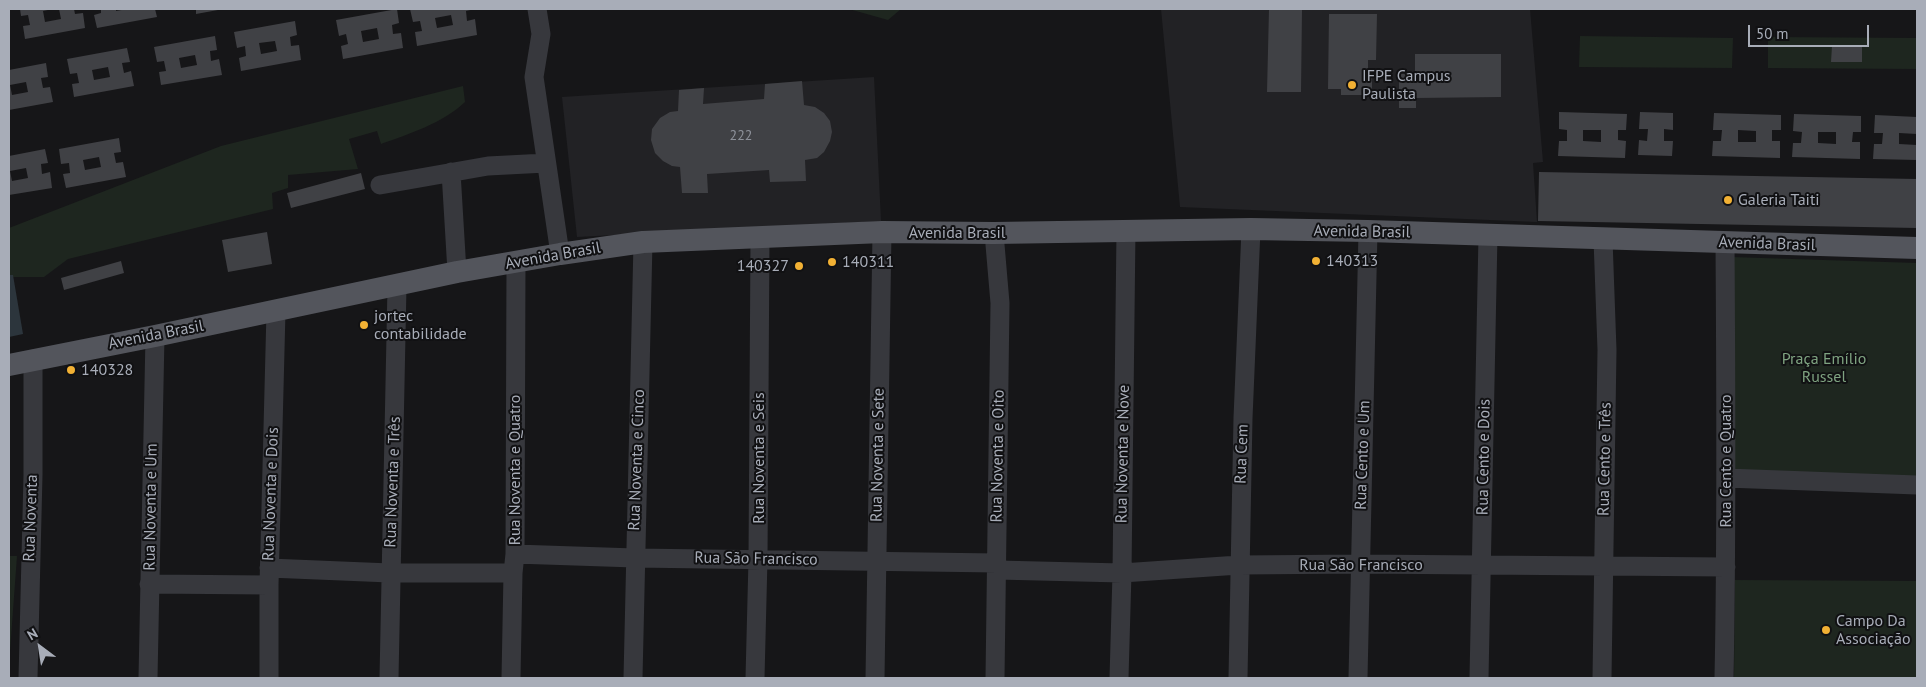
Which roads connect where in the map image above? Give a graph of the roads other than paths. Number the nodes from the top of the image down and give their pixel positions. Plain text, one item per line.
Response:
1 (537, 9) edge
2 (546, 164) junction
3 (451, 172) junction
4 (380, 184) dead end
5 (1250, 229) junction
6 (1126, 230) junction
7 (1368, 231) junction
8 (882, 232) junction
9 (994, 233) junction
10 (1488, 235) junction
11 (760, 237) junction
12 (1603, 240) junction
13 (643, 242) junction
14 (1725, 243) junction
15 (1917, 248) edge
16 (560, 254) junction
17 (516, 262) junction
18 (457, 272) junction
19 (397, 286) junction
20 (276, 311) junction
21 (155, 336) junction
22 (33, 359) junction
23 (9, 365) edge
24 (1726, 478) junction
25 (1917, 485) edge
26 (635, 558) junction
27 (758, 559) junction
28 (877, 561) junction
29 (514, 564) junction
30 (1360, 564) junction
31 (1239, 565) junction
32 (1603, 565) junction
33 (1481, 566) junction
34 (997, 567) junction
35 (1726, 567) junction
36 (390, 573) junction
37 (1122, 573) junction
38 (269, 576) junction
39 (149, 584) junction
40 (28, 678) edge
41 (148, 678) edge
42 (269, 678) edge
43 (389, 678) edge
44 (511, 678) edge
45 (633, 678) edge
46 (755, 678) edge
47 (875, 678) edge
48 (995, 678) edge
49 (1119, 678) edge
50 (1238, 678) edge
51 (1358, 678) edge
52 (1479, 678) edge
53 (1602, 678) edge
54 (1724, 678) edge

1 - 2 street
2 - 3 street
2 - 16 street
3 - 4 street
3 - 18 street
5 - 6 main road, Avenida Brasil
5 - 7 main road, Avenida Brasil
5 - 31 street, Rua Cem
6 - 9 main road, Avenida Brasil
6 - 37 street, Rua Noventa e Nove
7 - 10 main road, Avenida Brasil
7 - 30 street, Rua Cento e Um
8 - 9 main road, Avenida Brasil
8 - 11 main road, Avenida Brasil
8 - 28 street, Rua Noventa e Sete
9 - 34 street, Rua Noventa e Oito
10 - 12 main road, Avenida Brasil
10 - 33 street, Rua Cento e Dois
11 - 13 main road, Avenida Brasil
11 - 27 street, Rua Noventa e Seis
12 - 14 main road, Avenida Brasil
12 - 32 street, Rua Cento e Três
13 - 16 main road, Avenida Brasil
13 - 26 street, Rua Noventa e Cinco
14 - 15 main road, Avenida Brasil
14 - 24 street, Rua Cento e Quatro
16 - 17 main road, Avenida Brasil
17 - 18 main road, Avenida Brasil
17 - 29 street, Rua Noventa e Quatro
18 - 19 main road, Avenida Brasil
19 - 20 main road, Avenida Brasil
19 - 36 street, Rua Noventa e Três
20 - 21 main road, Avenida Brasil
20 - 38 street, Rua Noventa e Dois
21 - 22 main road, Avenida Brasil
21 - 39 street, Rua Noventa e Um
22 - 23 main road, Avenida Brasil
22 - 40 street, Rua Noventa
24 - 25 street
24 - 35 street, Rua Cento e Quatro
26 - 27 street, Rua São Francisco
26 - 29 street, Rua São Francisco
26 - 45 street, Rua Noventa e Cinco
27 - 28 street, Rua São Francisco
27 - 46 street, Rua Noventa e Seis
28 - 34 street, Rua São Francisco
28 - 47 street, Rua Noventa e Sete
29 - 36 street, Rua São Francisco
29 - 44 street, Rua Noventa e Quatro
30 - 31 street, Rua São Francisco
30 - 33 street, Rua São Francisco
30 - 51 street, Rua Cento e Um
31 - 37 street, Rua São Francisco
31 - 50 street, Rua Cem
32 - 33 street, Rua São Francisco
32 - 35 street, Rua São Francisco
32 - 53 street, Rua Cento e Três
33 - 52 street, Rua Cento e Dois
34 - 37 street, Rua São Francisco
34 - 48 street, Rua Noventa e Oito
35 - 54 street, Rua Cento e Quatro
36 - 38 street, Rua São Francisco
36 - 43 street, Rua Noventa e Três
37 - 49 street, Rua Noventa e Nove
38 - 39 street, Rua São Francisco
38 - 42 street, Rua Noventa e Dois
39 - 41 street, Rua Noventa e Um

